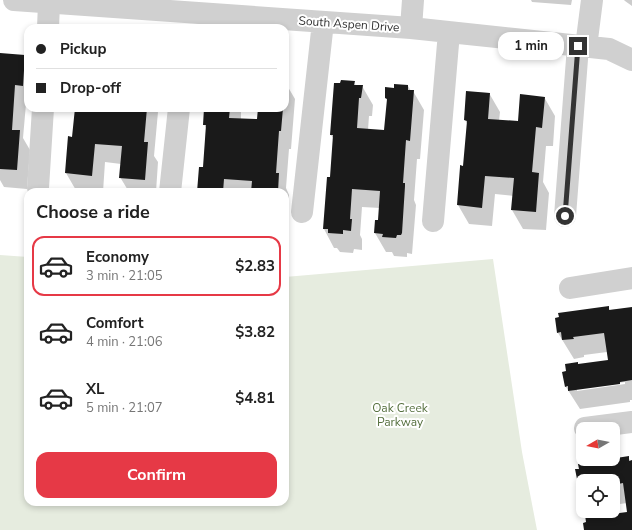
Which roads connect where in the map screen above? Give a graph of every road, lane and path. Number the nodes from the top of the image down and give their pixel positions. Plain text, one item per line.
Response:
1 (413, 0) edge
2 (592, 0) edge
3 (32, 1) edge
4 (248, 8) edge
5 (187, 20) edge
6 (323, 22) junction
7 (46, 24) edge
8 (411, 28) junction
9 (449, 32) junction
10 (582, 46) junction
11 (632, 60) edge
12 (43, 112) edge
13 (179, 112) edge
14 (38, 188) dead end
15 (170, 188) edge
16 (302, 212) dead end
17 (565, 216) dead end
18 (433, 221) dead end
19 (632, 278) edge
20 (570, 288) dead end
21 (632, 422) edge
22 (620, 424) edge

1 - 8 street
2 - 10 street
3 - 5 street, South Aspen Drive
3 - 7 street
4 - 5 street, South Aspen Drive
4 - 6 street, South Aspen Drive
6 - 8 street, South Aspen Drive
6 - 16 street
8 - 9 street, South Aspen Drive
9 - 10 street, South Aspen Drive
9 - 18 street
10 - 11 street, South Aspen Drive
10 - 17 street
12 - 14 street
13 - 15 street
19 - 20 street
21 - 22 street

